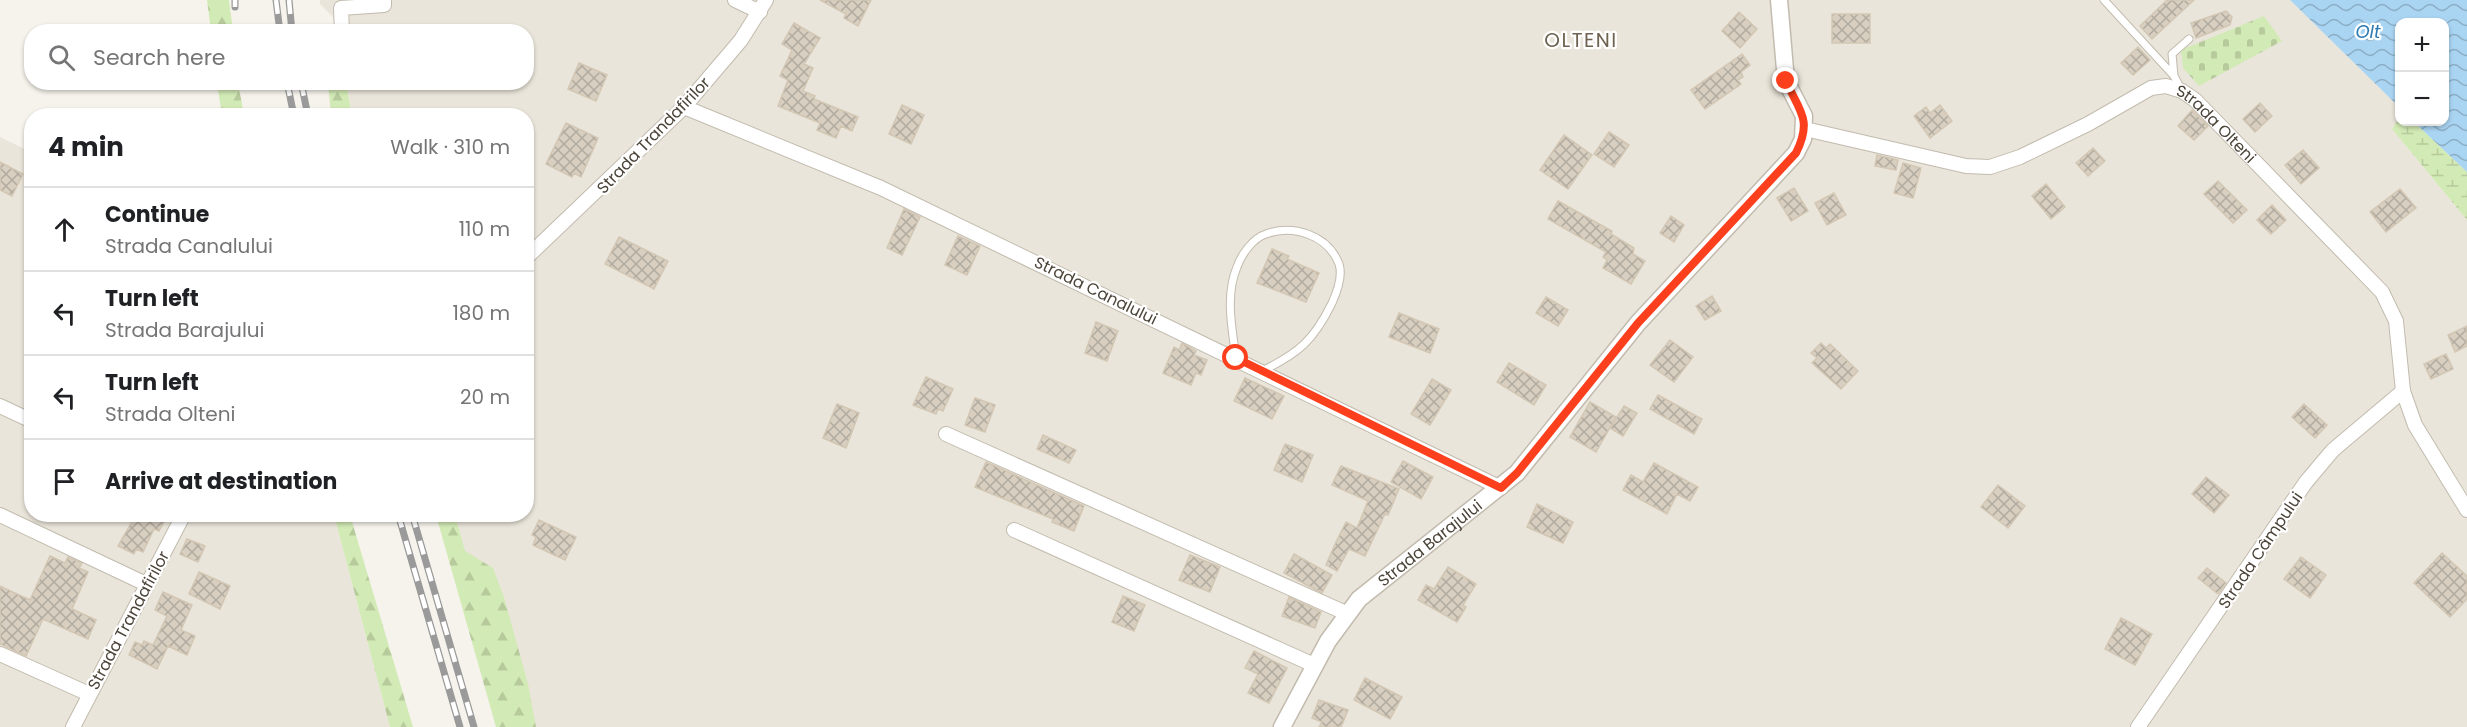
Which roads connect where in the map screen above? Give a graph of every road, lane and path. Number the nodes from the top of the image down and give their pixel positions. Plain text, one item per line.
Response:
1 (384, 0) edge
2 (735, 0) edge
3 (1779, 0) edge
4 (2104, 0) edge
5 (763, 6) edge
6 (342, 24) edge
7 (2189, 39) dead end
8 (2174, 76) junction
9 (2182, 91) junction
10 (684, 107) junction
11 (1805, 129) junction
12 (534, 250) edge
13 (1236, 358) junction
14 (1262, 371) junction
15 (2403, 391) junction
16 (0, 406) edge
17 (24, 417) edge
18 (946, 434) dead end
19 (1501, 488) junction
20 (2467, 510) edge
21 (0, 515) edge
22 (180, 522) edge
23 (1014, 530) dead end
24 (146, 584) junction
25 (1348, 614) junction
26 (0, 654) edge
27 (1314, 664) junction
28 (89, 694) junction
29 (73, 727) edge
30 (1282, 727) edge
31 (2138, 727) edge

1 - 6 street
2 - 5 street
3 - 11 street
4 - 8 lane
5 - 10 street, Strada Trandafirilor
7 - 8 lane
8 - 9 lane
9 - 11 street, Strada Olteni
9 - 15 street, Strada Olteni
10 - 12 street, Strada Trandafirilor
10 - 13 street, Strada Canalului
11 - 19 street, Strada Barajului
13 - 14 street, Strada Canalului
13 - 14 lane
14 - 19 street, Strada Canalului
15 - 20 street, Strada Olteni
15 - 31 street, Strada Câmpului
16 - 17 street
18 - 25 street
19 - 25 street, Strada Barajului
21 - 24 street
22 - 24 street, Strada Trandafirilor
23 - 27 street
24 - 28 street, Strada Trandafirilor
25 - 27 street, Strada Barajului
26 - 28 street
27 - 30 street, Strada Barajului
28 - 29 street, Strada Trandafirilor

